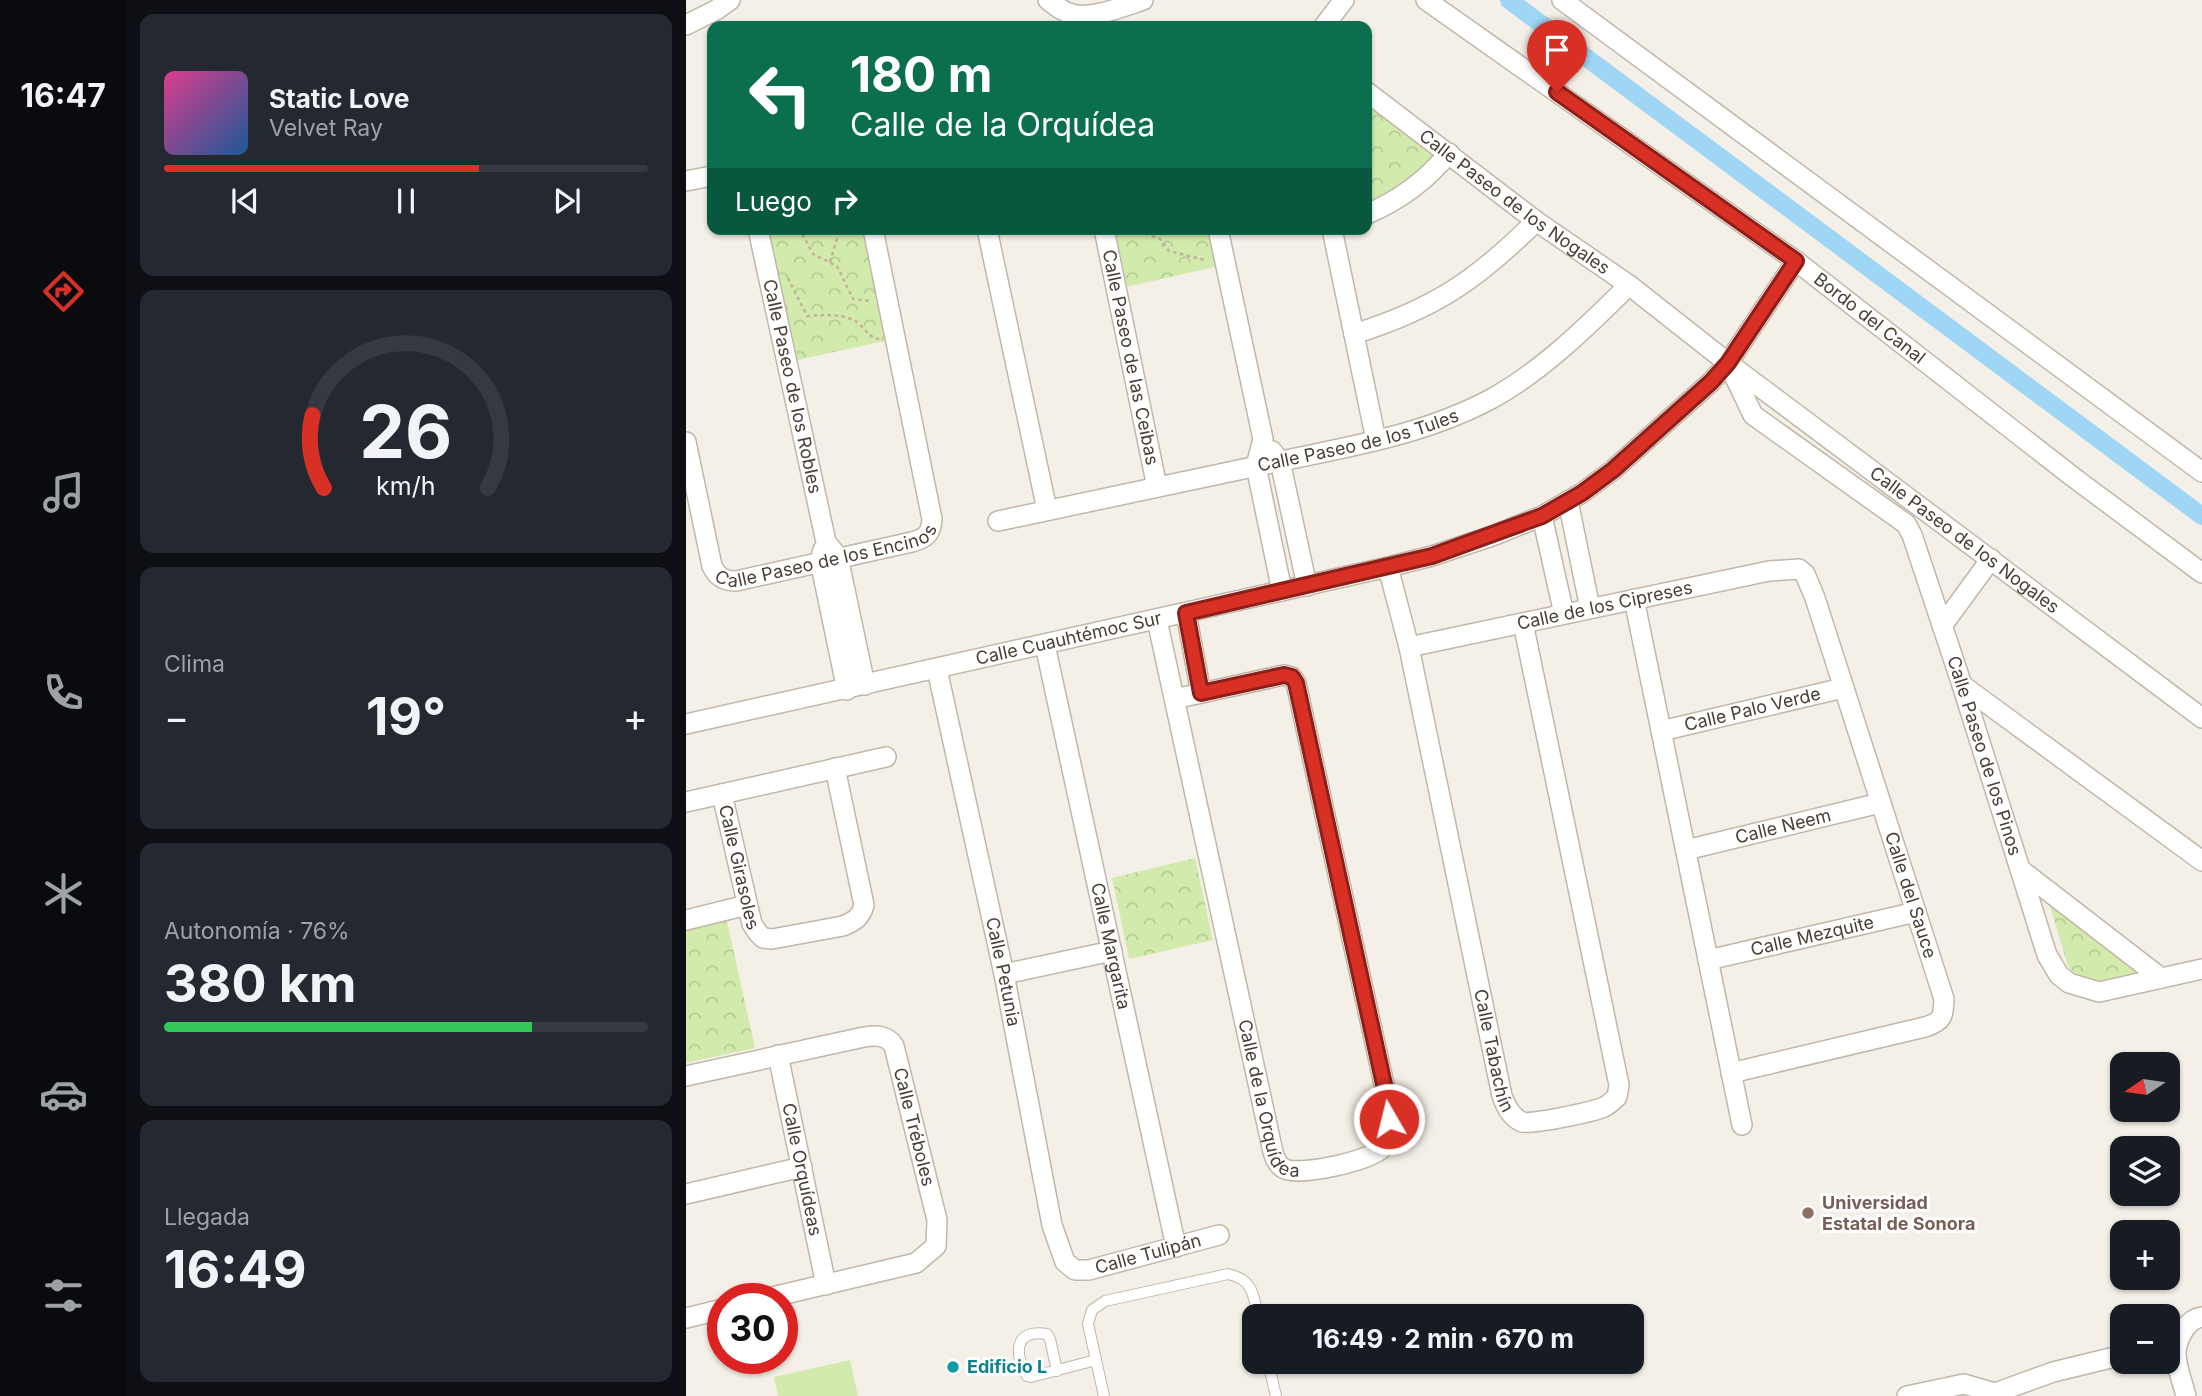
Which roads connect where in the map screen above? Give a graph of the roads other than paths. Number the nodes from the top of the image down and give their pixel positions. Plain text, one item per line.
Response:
1 (730, 0) edge
2 (1048, 0) edge
3 (1143, 0) edge
4 (1344, 0) edge
5 (1426, 0) edge
6 (1562, 0) edge
7 (1328, 21) edge
8 (686, 25) edge
9 (1372, 96) edge
10 (1449, 153) junction
11 (707, 177) edge
12 (686, 181) edge
13 (1372, 212) edge
14 (1536, 220) junction
15 (759, 235) edge
16 (874, 235) edge
17 (989, 235) edge
18 (1105, 235) edge
19 (1219, 235) edge
20 (1333, 235) edge
21 (1796, 261) junction
22 (1629, 285) junction
23 (1354, 334) junction
24 (1728, 363) junction
25 (1263, 439) junction
26 (1376, 440) junction
27 (686, 442) edge
28 (1280, 461) junction
29 (1256, 466) junction
30 (2202, 472) edge
31 (1157, 487) junction
32 (1568, 501) junction
33 (1920, 505) junction
34 (1046, 510) junction
35 (1542, 516) junction
36 (998, 521) dead end
37 (1906, 524) junction
38 (828, 554) junction
39 (1991, 559) junction
40 (1388, 567) junction
41 (1799, 569) joint
42 (2202, 573) edge
43 (1307, 586) junction
44 (1282, 591) junction
45 (1634, 598) junction
46 (1590, 608) junction
47 (1186, 613) junction
48 (1564, 614) junction
49 (1157, 620) junction
50 (1523, 623) junction
51 (1942, 626) junction
52 (1045, 645) junction
53 (1409, 647) junction
54 (937, 669) junction
55 (1962, 685) junction
56 (856, 687) junction
57 (1843, 688) junction
58 (1201, 693) junction
59 (1174, 699) junction
60 (2202, 718) edge
61 (686, 724) edge
62 (1661, 731) junction
63 (886, 757) dead end
64 (835, 768) junction
65 (722, 794) junction
66 (686, 802) edge
67 (1880, 803) junction
68 (1686, 850) junction
69 (2202, 861) edge
70 (2021, 870) junction
71 (747, 905) junction
72 (1916, 912) junction
73 (686, 920) edge
74 (1112, 951) junction
75 (1708, 960) junction
76 (2202, 969) edge
77 (1004, 974) junction
78 (2161, 978) junction
79 (778, 1055) junction
80 (1731, 1073) junction
81 (686, 1076) edge
82 (1742, 1125) dead end
83 (802, 1167) junction
84 (686, 1194) edge
85 (1219, 1236) dead end
86 (1176, 1247) junction
87 (1075, 1270) joint
88 (826, 1285) junction
89 (798, 1291) edge
90 (1255, 1304) edge
91 (707, 1313) edge
92 (2202, 1317) edge
93 (686, 1318) edge
94 (2180, 1336) edge
95 (2110, 1358) edge
96 (1096, 1360) junction
97 (1057, 1371) junction
98 (1271, 1374) edge
99 (2179, 1374) edge
100 (1982, 1393) edge
101 (1104, 1396) edge
102 (1276, 1396) edge
103 (1907, 1396) edge
104 (2186, 1396) edge

1 - 8 street
2 - 3 street
4 - 7 street
5 - 21 street, Bordo del Canal
6 - 30 street
9 - 10 street, Calle Paseo de los Nogales
10 - 13 street
10 - 14 street, Calle Paseo de los Nogales
11 - 12 street
14 - 22 street, Calle Paseo de los Nogales
14 - 23 street
15 - 38 street, Calle Paseo de los Robles
16 - 38 street, Calle Paseo de los Encinos
17 - 34 street
18 - 31 street, Calle Paseo de las Ceibas
19 - 25 street
20 - 23 street
21 - 24 street, Calle Cuauhtémoc Sur
21 - 42 street, Bordo del Canal
22 - 24 street, Calle Paseo de los Nogales
22 - 26 street, Calle Paseo de los Tules
23 - 26 street
24 - 32 street, Calle Cuauhtémoc Sur
24 - 33 street, Calle Paseo de los Nogales
24 - 37 street, Calle Paseo de los Nogales
25 - 28 street
25 - 29 street
26 - 28 street, Calle Paseo de los Tules
27 - 38 street, Calle Paseo de los Encinos
28 - 29 street, Calle Paseo de los Tules
28 - 43 street
29 - 31 street, Calle Paseo de los Tules
29 - 44 street
31 - 34 street, Calle Paseo de los Tules
32 - 35 street, Calle Cuauhtémoc Sur
32 - 46 street
33 - 37 street
33 - 39 street, Calle Paseo de los Nogales
34 - 36 street, Calle Paseo de los Tules
35 - 40 street, Calle Cuauhtémoc Sur
35 - 48 street
37 - 51 street, Calle Paseo de los Pinos
38 - 56 street, Calle Paseo de los Robles
39 - 51 street
39 - 60 street, Calle Paseo de los Nogales
40 - 43 street, Calle Cuauhtémoc Sur
40 - 53 street
41 - 45 street, Calle de los Cipreses
41 - 57 street, Calle del Sauce
43 - 44 street, Calle Cuauhtémoc Sur
44 - 47 street, Calle Cuauhtémoc Sur
45 - 46 street, Calle de los Cipreses
45 - 62 street
46 - 48 street, Calle de los Cipreses
47 - 49 street, Calle Cuauhtémoc Sur
47 - 58 street
48 - 50 street, Calle de los Cipreses
49 - 52 street, Calle Cuauhtémoc Sur
49 - 59 street, Calle de la Orquídea
50 - 53 street, Calle de los Cipreses
50 - 53 street, Calle Tabachín
51 - 55 street, Calle Paseo de los Pinos
52 - 54 street, Calle Cuauhtémoc Sur
52 - 74 street, Calle Margarita
54 - 56 street, Calle Cuauhtémoc Sur
54 - 77 street, Calle Petunia
55 - 69 street
55 - 70 street, Calle Paseo de los Pinos
56 - 61 street, Calle Cuauhtémoc Sur
57 - 62 street, Calle Palo Verde
57 - 67 street, Calle del Sauce
58 - 59 street, Calle de la Orquídea
58 - 59 street, Calle de la Orquídea
62 - 68 street
63 - 64 street
64 - 65 street
64 - 71 street, Calle Girasoles
65 - 66 street
65 - 71 street, Calle Girasoles
67 - 68 street, Calle Neem
67 - 72 street, Calle del Sauce
68 - 75 street
70 - 78 street
70 - 78 street, Calle Paseo de los Pinos
71 - 73 street
72 - 75 street, Calle Mezquite
72 - 80 street, Calle del Sauce
74 - 77 street
74 - 86 street, Calle Margarita
75 - 80 street
76 - 78 street
77 - 87 street, Calle Petunia
79 - 81 street, Calle Tréboles
79 - 83 street, Calle Orquídeas
79 - 88 street, Calle Tréboles
80 - 82 street
83 - 84 street
83 - 88 street, Calle Orquídeas
85 - 86 street, Calle Tulipán
86 - 87 street, Calle Tulipán
88 - 89 street, Calle Tréboles
90 - 96 lane
91 - 93 street
92 - 94 street
95 - 100 street
96 - 97 lane
96 - 101 lane
97 - 97 lane
98 - 102 lane
99 - 104 street
100 - 103 street

